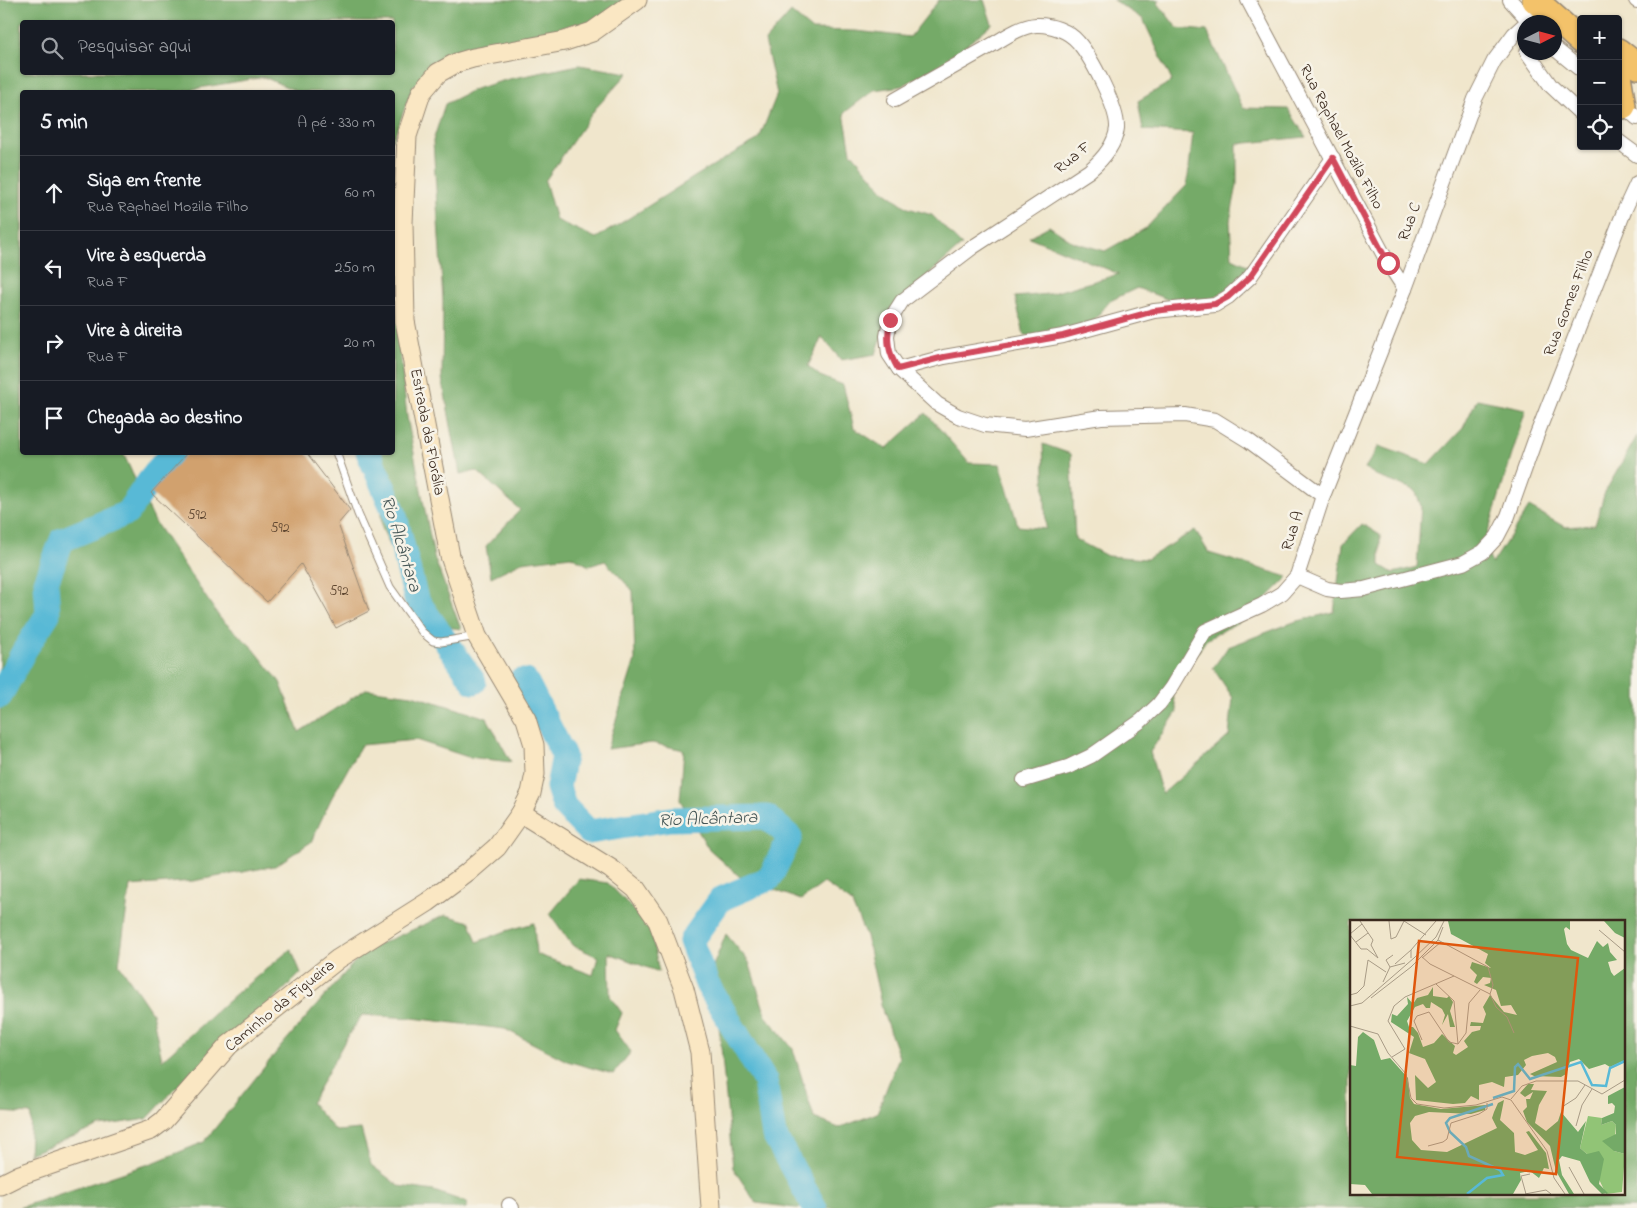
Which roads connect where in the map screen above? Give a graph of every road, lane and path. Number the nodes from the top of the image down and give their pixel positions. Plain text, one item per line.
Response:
1 (637, 0) edge
2 (1248, 0) edge
3 (1510, 0) edge
4 (1556, 0) edge
5 (1522, 15) edge
6 (1577, 20) edge
7 (1517, 33) edge
8 (1562, 34) edge
9 (1577, 40) edge
10 (1622, 54) edge
11 (1562, 55) edge
12 (1533, 60) edge
13 (1637, 66) edge
14 (1577, 67) edge
15 (1622, 85) edge
16 (895, 100) dead end
17 (1629, 103) edge
18 (1577, 110) edge
19 (1622, 144) edge
20 (1637, 155) edge
21 (1333, 158) junction
22 (1637, 183) edge
23 (1405, 289) junction
24 (898, 369) junction
25 (337, 455) edge
26 (1322, 496) junction
27 (1297, 576) junction
28 (477, 636) junction
29 (1024, 780) dead end
30 (521, 813) junction
31 (0, 1186) edge
32 (711, 1208) edge

1 - 28 street, Estrada da Florália
2 - 21 street, Rua Raphael Mozila Filho
3 - 5 street
4 - 6 highway
7 - 23 street, Rua C
8 - 9 highway
10 - 13 highway
11 - 14 street
12 - 18 street
15 - 17 highway
16 - 24 street, Rua F
19 - 20 street
21 - 23 street, Rua Raphael Mozila Filho
21 - 24 street
22 - 27 street, Rua Gomes Filho
23 - 26 street, Rua C
24 - 26 street, Rua F
25 - 28 lane
26 - 27 street, Rua A
27 - 29 street
28 - 30 street, Estrada da Florália
30 - 31 street, Caminho da Figueira
30 - 32 street

